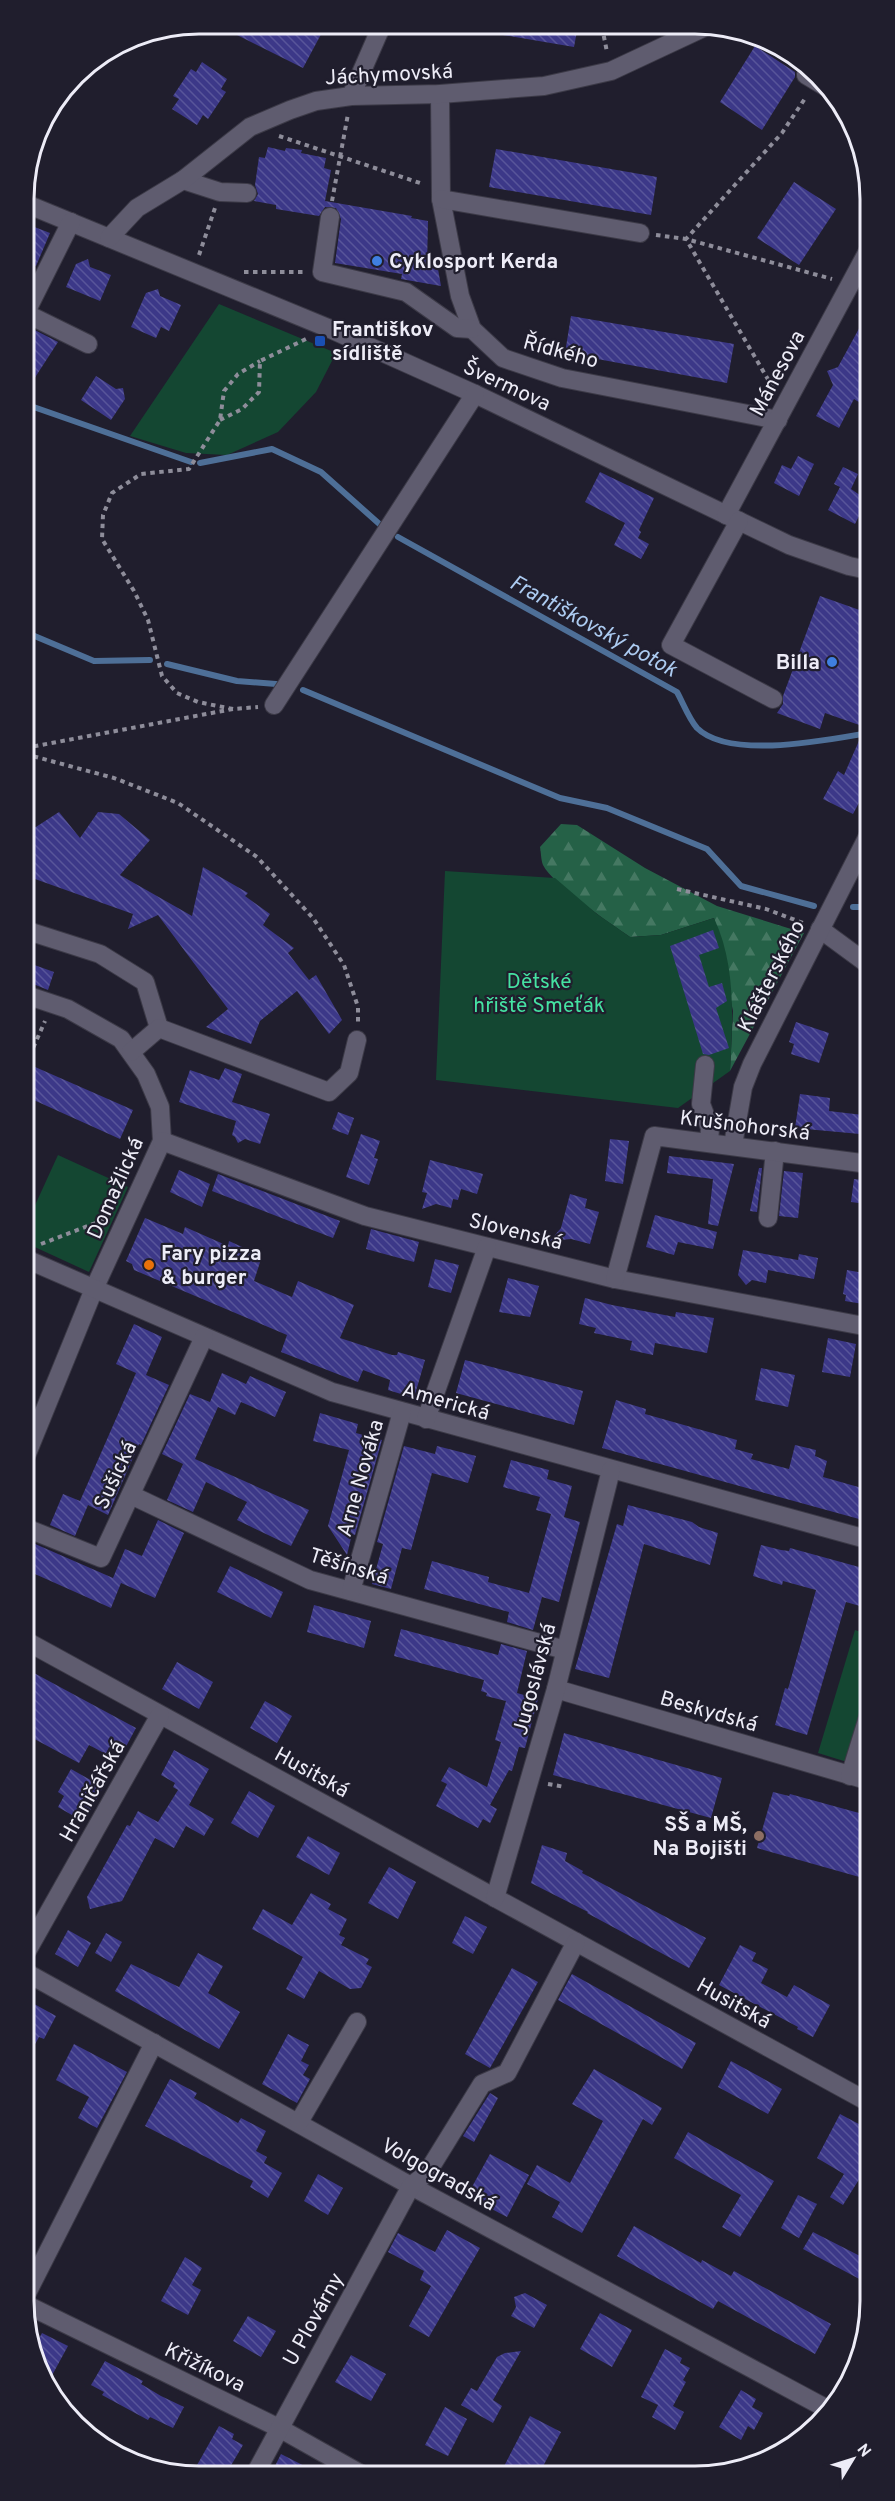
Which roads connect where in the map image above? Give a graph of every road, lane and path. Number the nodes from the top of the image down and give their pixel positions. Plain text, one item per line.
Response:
1 (603, 34) edge
2 (690, 34) edge
3 (378, 35) edge
4 (611, 71) junction
5 (814, 85) edge
6 (440, 94) junction
7 (351, 96) junction
8 (347, 118) dead end
9 (250, 127) junction
10 (340, 155) junction
11 (183, 180) junction
12 (220, 192) junction
13 (247, 193) dead end
14 (442, 195) junction
15 (333, 198) dead end
16 (35, 207) edge
17 (330, 216) dead end
18 (71, 222) junction
19 (640, 233) joint
20 (109, 238) junction
21 (686, 239) junction
22 (860, 266) edge
23 (194, 272) junction
24 (241, 272) dead end
25 (322, 272) junction
26 (850, 284) junction
27 (35, 294) edge
28 (35, 319) edge
29 (328, 328) junction
30 (472, 329) junction
31 (88, 344) dead end
32 (260, 361) junction
33 (475, 394) junction
34 (781, 413) junction
35 (220, 420) junction
36 (732, 518) junction
37 (860, 568) edge
38 (773, 699) dead end
39 (274, 705) joint
40 (234, 709) junction
41 (35, 746) edge
42 (35, 757) edge
43 (860, 850) edge
44 (677, 889) dead end
45 (820, 930) junction
46 (35, 933) edge
47 (860, 959) edge
48 (35, 998) edge
49 (52, 1004) junction
50 (159, 1028) junction
51 (357, 1040) joint
52 (35, 1044) edge
53 (131, 1052) junction
54 (705, 1065) dead end
55 (162, 1141) junction
56 (709, 1142) junction
57 (733, 1145) junction
58 (776, 1151) junction
59 (860, 1163) edge
60 (131, 1209) junction
61 (768, 1218) dead end
62 (487, 1247) junction
63 (34, 1251) edge
64 (34, 1255) edge
65 (615, 1279) junction
66 (94, 1289) junction
67 (860, 1325) edge
68 (204, 1336) junction
69 (402, 1412) junction
70 (426, 1419) junction
71 (34, 1435) edge
72 (611, 1470) junction
73 (130, 1495) junction
74 (34, 1531) edge
75 (860, 1537) edge
76 (351, 1591) junction
77 (34, 1646) edge
78 (565, 1650) junction
79 (555, 1689) junction
80 (160, 1715) junction
81 (860, 1744) edge
82 (850, 1776) junction
83 (860, 1778) edge
84 (546, 1784) dead end
85 (565, 1787) dead end
86 (495, 1898) junction
87 (34, 1938) edge
88 (576, 1942) junction
89 (34, 1977) edge
90 (357, 2022) dead end
91 (154, 2043) junction
92 (860, 2098) edge
93 (299, 2122) junction
94 (411, 2186) junction
95 (34, 2279) edge
96 (35, 2309) edge
97 (823, 2407) edge
98 (279, 2428) junction
99 (259, 2466) edge
100 (347, 2466) edge

1 - 4 path
2 - 4 street, Jáchymovská
3 - 7 street
4 - 6 street, Jáchymovská
5 - 21 path
6 - 7 street, Jáchymovská
6 - 14 street, Řídkého
7 - 9 street, Jáchymovská
8 - 10 path
9 - 10 path
9 - 11 street, Jáchymovská
10 - 14 path
10 - 15 path
11 - 12 street
11 - 20 street, Jáchymovská
12 - 13 street
12 - 23 path
14 - 19 street
14 - 30 street, Řídkého
16 - 18 street, Švermova
17 - 25 street
18 - 20 street, Švermova
18 - 27 street
19 - 21 path
20 - 23 street, Švermova
21 - 26 path
21 - 34 path
22 - 26 street, Mánesova
23 - 29 street, Švermova
24 - 25 path
25 - 30 street
26 - 34 street, Mánesova
28 - 31 street
29 - 32 path
29 - 33 street, Švermova
30 - 34 street, Řídkého
32 - 35 path
32 - 35 path
33 - 36 street, Švermova
33 - 39 street
34 - 36 street, Mánesova
35 - 40 path
36 - 37 street, Švermova
36 - 38 street, Mánesova
39 - 40 path
40 - 41 path
42 - 51 path
43 - 45 street, Klášterského
44 - 45 path
45 - 47 street
45 - 57 street, Klášterského
46 - 50 street
48 - 49 street, Domažlická
49 - 52 path
49 - 53 street, Domažlická
50 - 51 street
50 - 53 street
53 - 55 street, Domažlická
54 - 56 street
55 - 60 street, Domažlická
55 - 62 street, Slovenská
56 - 57 street, Krušnohorská
56 - 65 street, Krušnohorská
57 - 58 street, Krušnohorská
58 - 59 street, Krušnohorská
58 - 61 street
60 - 63 path
60 - 66 street, Domažlická
62 - 65 street, Slovenská
62 - 70 street
64 - 66 street, Americká
65 - 67 street, Slovenská
66 - 68 street, Americká
66 - 71 street, Domažlická
68 - 69 street, Americká
68 - 73 street, Sušická
69 - 70 street, Americká
69 - 76 street, Arne Nováka
70 - 72 street, Americká
72 - 75 street, Americká
72 - 78 street, Jugoslávská
73 - 74 street, Sušická
73 - 76 street, Těšínská
76 - 78 street, Těšínská
77 - 80 street, Husitská
78 - 79 street, Jugoslávská
79 - 82 street, Beskydská
79 - 86 street, Jugoslávská
80 - 86 street, Husitská
80 - 87 street, Hraničářská
81 - 82 street
82 - 83 street, Beskydská
84 - 85 path
86 - 88 street, Husitská
88 - 92 street, Husitská
88 - 94 street, U Plovárny
89 - 91 street, Volgogradská
90 - 93 street
91 - 93 street, Volgogradská
91 - 95 street
93 - 94 street, Volgogradská
94 - 97 street, Volgogradská
94 - 98 street, U Plovárny
96 - 98 street, Křižíkova
98 - 99 street, U Plovárny
98 - 100 street, Křižíkova

